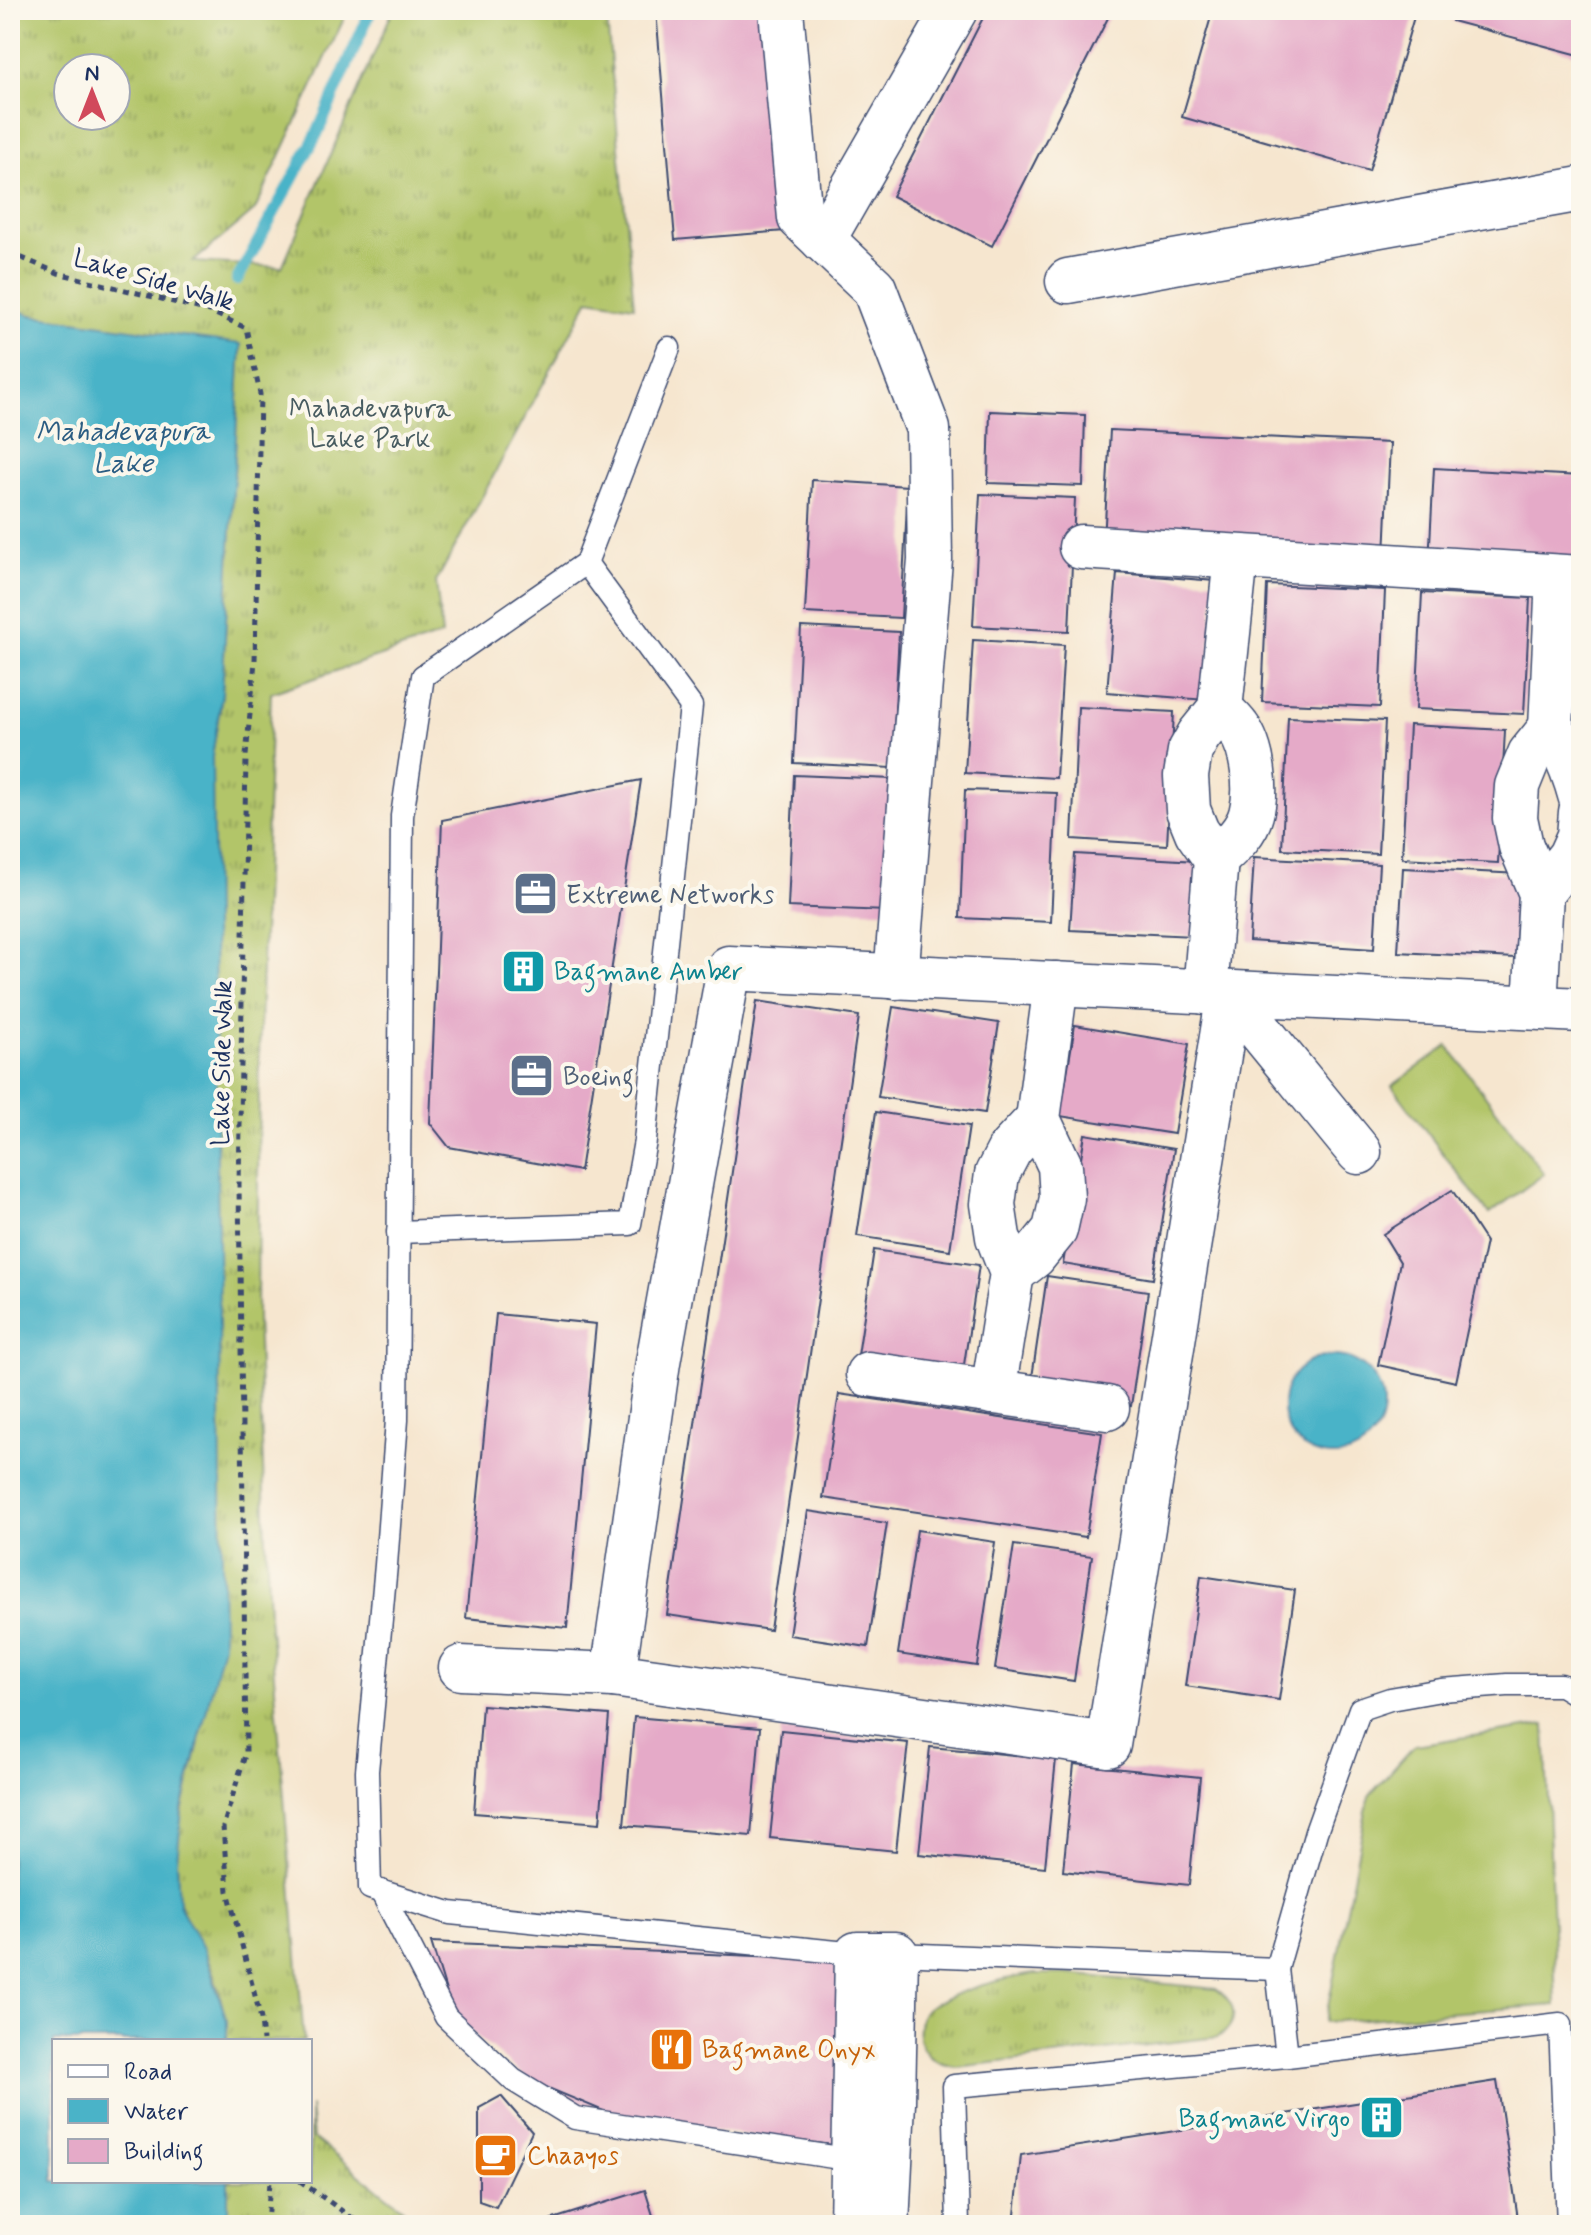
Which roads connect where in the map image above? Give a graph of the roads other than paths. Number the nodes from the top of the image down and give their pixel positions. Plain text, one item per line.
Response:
1 (781, 10) edge
2 (955, 10) edge
3 (1581, 189) edge
4 (823, 240) junction
5 (1068, 281) dead end
6 (669, 348) dead end
7 (1081, 547) dead end
8 (1236, 557) junction
9 (586, 563) junction
10 (1569, 578) edge
11 (1220, 709) junction
12 (1551, 728) junction
13 (1581, 798) edge
14 (1581, 812) edge
15 (1216, 859) junction
16 (1541, 893) junction
17 (896, 977) junction
18 (1056, 984) junction
19 (1217, 993) junction
20 (1535, 1007) junction
21 (1581, 1010) edge
22 (1038, 1119) junction
23 (1359, 1152) dead end
24 (398, 1232) junction
25 (1012, 1273) junction
26 (868, 1374) dead end
27 (993, 1392) junction
28 (1107, 1408) dead end
29 (461, 1668) dead end
30 (613, 1675) junction
31 (1571, 1680) edge
32 (1581, 1697) edge
33 (381, 1891) junction
34 (876, 1954) junction
35 (1277, 1969) junction
36 (1287, 2056) junction
37 (853, 2160) junction
38 (852, 2225) edge
39 (887, 2225) edge
40 (958, 2225) edge
41 (1568, 2225) edge

1 - 4 street
2 - 4 street
3 - 5 street
4 - 17 street
6 - 9 lane
7 - 8 street
8 - 10 street
8 - 11 street
9 - 24 lane
9 - 24 lane
10 - 12 street
11 - 15 street
11 - 15 street
12 - 13 street
12 - 16 street
14 - 16 street
15 - 19 street
16 - 20 street
17 - 18 street
17 - 30 street
18 - 19 street
18 - 22 street
19 - 20 street
19 - 23 street
19 - 30 street
20 - 21 street
22 - 25 street
22 - 25 street
24 - 33 lane
25 - 27 street
26 - 27 street
27 - 28 street
29 - 30 street
31 - 32 lane
31 - 35 lane
33 - 34 lane
33 - 37 lane
34 - 35 lane
34 - 37 street
34 - 39 street
35 - 36 lane
36 - 40 lane
36 - 41 lane
37 - 38 street

